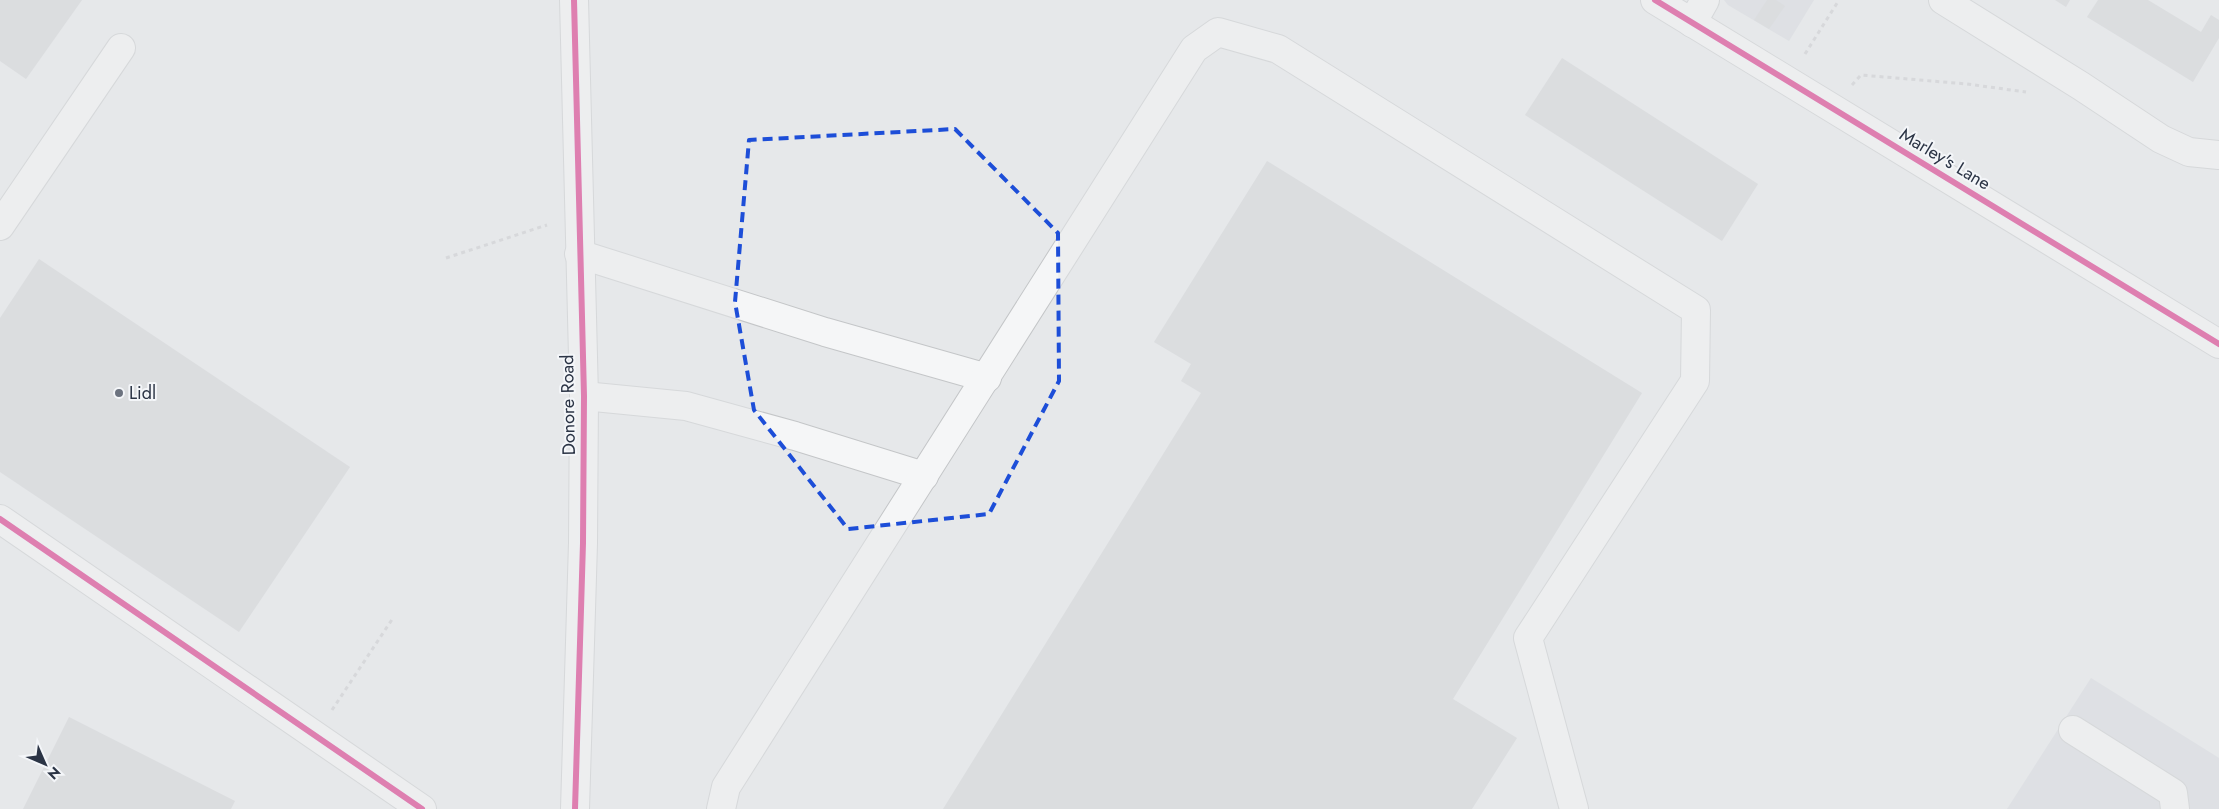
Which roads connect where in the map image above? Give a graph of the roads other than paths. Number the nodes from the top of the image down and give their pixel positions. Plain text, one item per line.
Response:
1 (574, 0) edge
2 (1654, 0) edge
3 (1943, 0) edge
4 (1698, 11) edge
5 (120, 48) dead end
6 (2219, 155) edge
7 (0, 226) edge
8 (579, 254) junction
9 (2219, 344) edge
10 (986, 378) junction
11 (584, 396) junction
12 (924, 476) junction
13 (0, 519) edge
14 (2073, 730) dead end
15 (422, 809) edge
16 (575, 809) edge
17 (721, 809) edge
18 (1574, 809) edge
19 (2175, 809) edge

1 - 8 street, Donore Road
2 - 4 street, Marley's Lane
3 - 6 street
4 - 9 street, Marley's Lane
5 - 7 street
8 - 10 street
8 - 11 street, Donore Road
10 - 12 street
10 - 18 street
11 - 12 street
11 - 16 street, Donore Road
12 - 17 street
13 - 15 street
14 - 19 street

